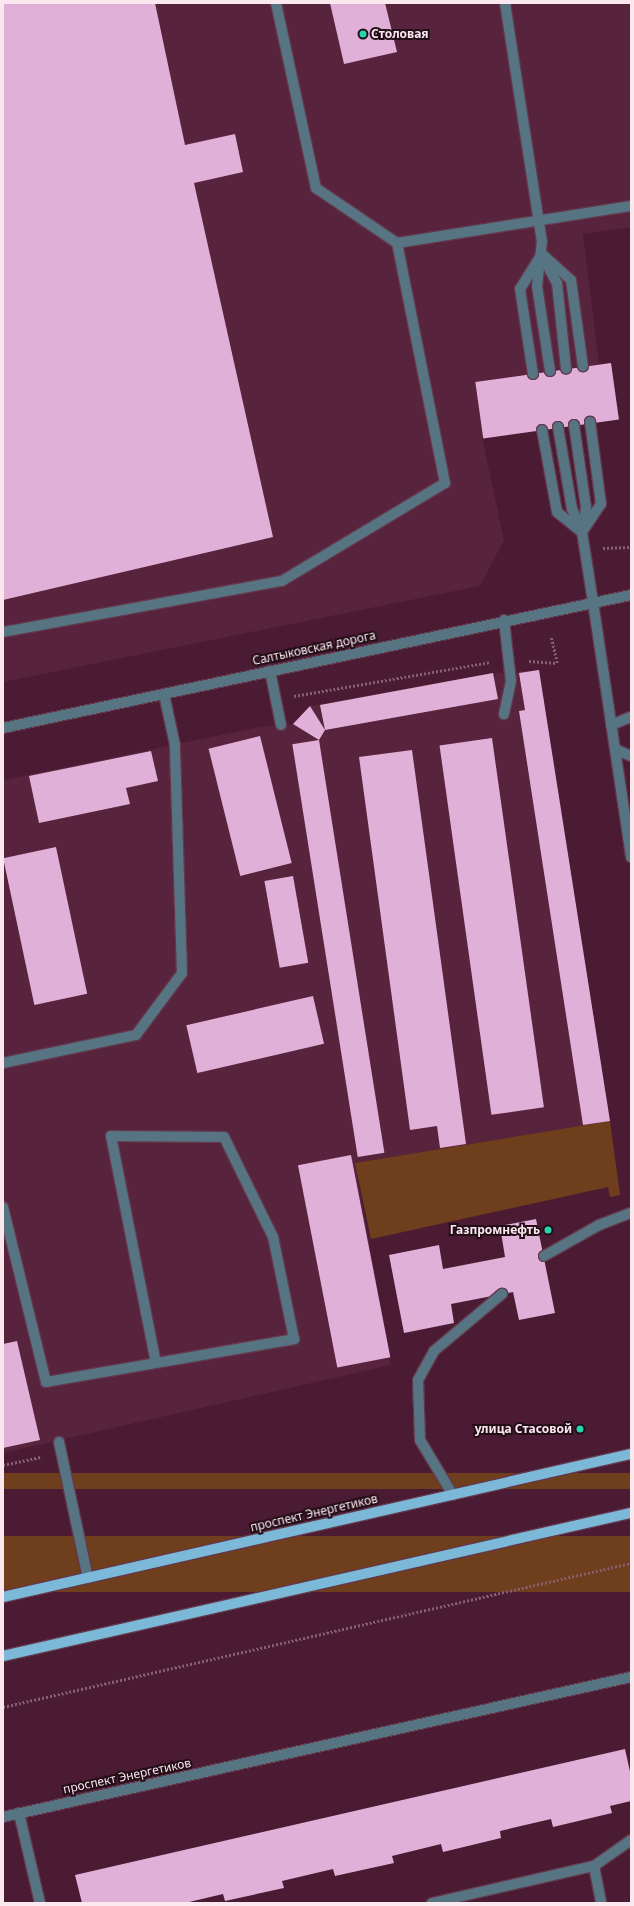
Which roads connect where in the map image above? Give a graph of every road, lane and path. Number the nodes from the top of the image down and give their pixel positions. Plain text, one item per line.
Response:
1 (276, 3) edge
2 (505, 3) edge
3 (631, 206) edge
4 (539, 221) junction
5 (397, 243) junction
6 (542, 254) junction
7 (583, 366) dead end
8 (566, 369) dead end
9 (550, 371) dead end
10 (533, 374) dead end
11 (590, 422) dead end
12 (574, 425) dead end
13 (558, 427) dead end
14 (542, 430) dead end
15 (582, 532) junction
16 (631, 547) edge
17 (585, 549) junction
18 (631, 595) edge
19 (593, 602) junction
20 (504, 620) junction
21 (3, 632) edge
22 (551, 637) dead end
23 (508, 659) junction
24 (270, 670) junction
25 (164, 694) junction
26 (276, 699) junction
27 (504, 714) dead end
28 (631, 716) edge
29 (281, 725) dead end
30 (611, 726) junction
31 (3, 728) edge
32 (615, 749) junction
33 (631, 756) edge
34 (631, 857) edge
35 (3, 1063) edge
36 (3, 1207) edge
37 (631, 1213) edge
38 (544, 1256) dead end
39 (502, 1294) dead end
40 (156, 1363) junction
41 (59, 1442) dead end
42 (61, 1453) junction
43 (631, 1454) edge
44 (3, 1465) edge
45 (453, 1495) junction
46 (631, 1513) edge
47 (631, 1563) edge
48 (88, 1578) junction
49 (3, 1598) edge
50 (3, 1656) edge
51 (631, 1677) edge
52 (3, 1707) edge
53 (19, 1813) junction
54 (3, 1817) edge
55 (631, 1840) edge
56 (594, 1866) junction
57 (40, 1903) edge
58 (432, 1903) edge
59 (601, 1903) edge

1 - 5 street
2 - 4 street
3 - 4 street
4 - 5 street
4 - 6 street
5 - 21 street
6 - 7 street
6 - 8 street
6 - 9 street
6 - 10 street
11 - 15 street
12 - 15 street
13 - 15 street
14 - 15 street
15 - 17 street
16 - 17 path
17 - 19 street
18 - 19 street, Салтыковская дорога
19 - 20 street, Салтыковская дорога
19 - 30 street
20 - 23 street
20 - 24 street, Салтыковская дорога
22 - 23 path
23 - 26 path
23 - 27 street
24 - 25 street, Салтыковская дорога
24 - 26 street
25 - 31 street, Салтыковская дорога
25 - 35 street
26 - 29 street
28 - 30 street
30 - 32 street
32 - 33 street
32 - 34 street
36 - 40 street
37 - 38 street
39 - 45 street
40 - 40 street
41 - 42 street
42 - 44 path
42 - 48 street
43 - 45 main road, проспект Энергетиков
45 - 48 main road, проспект Энергетиков
46 - 50 main road
47 - 52 path
48 - 49 main road, проспект Энергетиков
51 - 53 street, проспект Энергетиков
53 - 54 street, проспект Энергетиков
53 - 57 street
55 - 56 street
56 - 58 street
56 - 59 street

